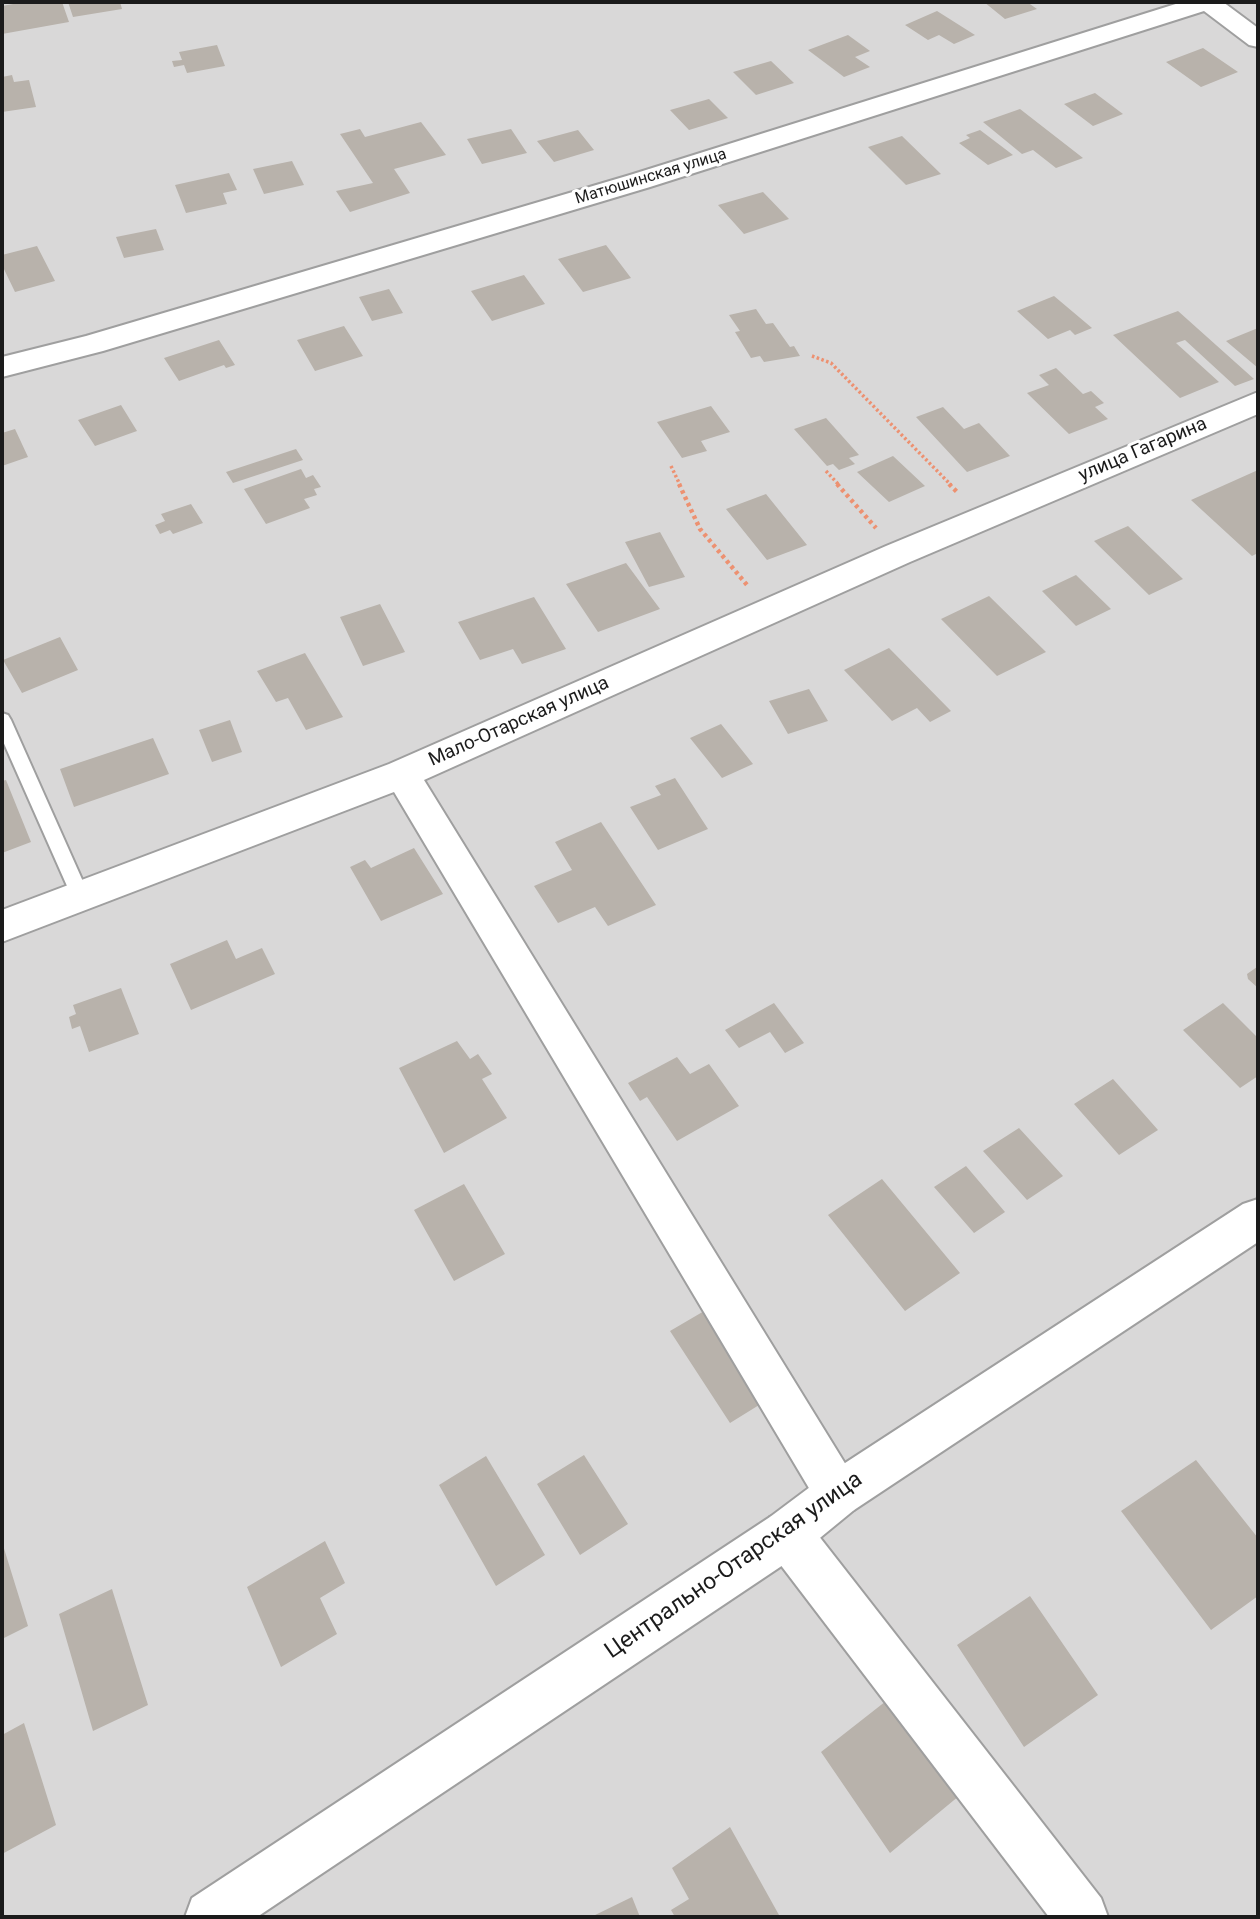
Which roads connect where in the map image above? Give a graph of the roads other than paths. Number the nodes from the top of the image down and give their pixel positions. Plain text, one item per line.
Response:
1 (1207, 2) edge
2 (1163, 7) edge
3 (1258, 40) edge
4 (2, 367) edge
5 (1258, 402) edge
6 (1028, 498) joint
7 (2, 720) edge
8 (402, 774) junction
9 (80, 895) junction
10 (2, 926) edge
11 (1258, 1218) edge
12 (838, 1494) junction
13 (787, 1534) junction
14 (211, 1917) edge
15 (1082, 1917) edge

1 - 2 street, Матюшинская улица
1 - 3 street
2 - 4 street, Матюшинская улица
5 - 6 street, улица Гагарина
6 - 8 street, Мало-Отарская улица
7 - 9 lane
8 - 9 street, Мало-Отарская улица
8 - 12 street
9 - 10 street, Мало-Отарская улица
11 - 12 street, Центрально-Отарская улица
12 - 13 street, Центрально-Отарская улица
13 - 14 street, Центрально-Отарская улица
13 - 15 street

